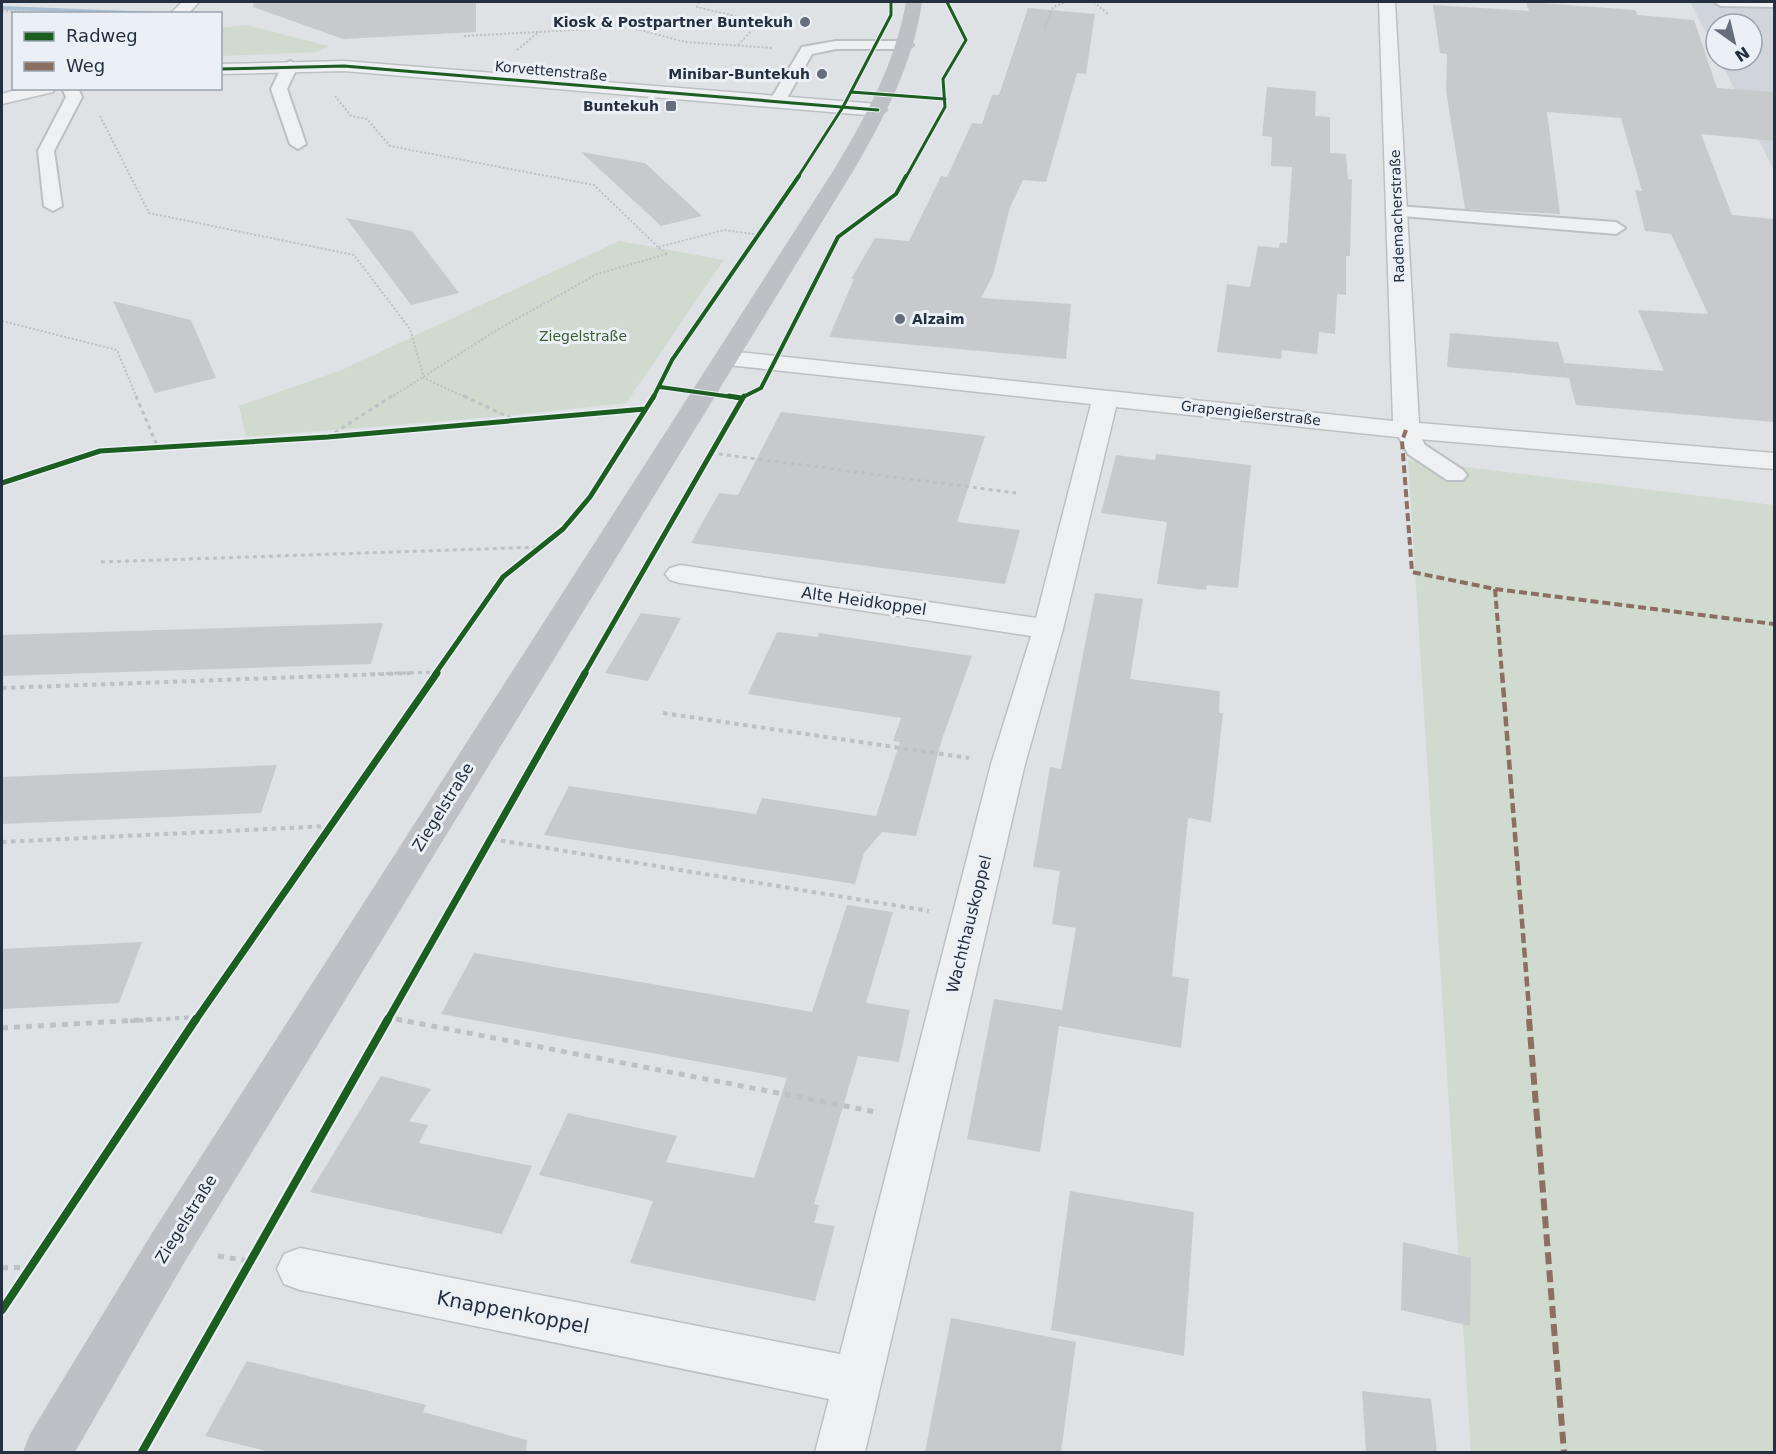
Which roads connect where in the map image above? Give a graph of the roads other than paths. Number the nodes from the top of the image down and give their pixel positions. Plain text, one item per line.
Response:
1 (914, 2) edge
2 (1387, 2) edge
3 (1721, 2) edge
4 (1774, 3) edge
5 (906, 45) junction
6 (290, 66) junction
7 (222, 69) edge
8 (39, 90) edge
9 (71, 90) edge
10 (2, 99) edge
11 (777, 102) junction
12 (878, 110) junction
13 (298, 144) dead end
14 (53, 206) dead end
15 (1397, 211) junction
16 (1616, 228) dead end
17 (728, 358) junction
18 (1106, 397) junction
19 (1406, 430) junction
20 (1774, 461) edge
21 (1455, 476) dead end
22 (680, 574) dead end
23 (1048, 628) junction
24 (300, 1269) road end
25 (858, 1381) junction
26 (48, 1452) edge
27 (840, 1452) edge

1 - 5 main road, Ziegelstraße
2 - 15 street, Rademacherstraße
3 - 4 lane
5 - 11 lane
5 - 12 main road, Ziegelstraße
6 - 7 street, Korvettenstraße
6 - 11 street, Korvettenstraße
6 - 13 lane
8 - 10 street
9 - 14 lane
11 - 12 street, Korvettenstraße
12 - 17 main road, Ziegelstraße
15 - 16 lane
15 - 19 street, Rademacherstraße
17 - 18 street, Grapengießerstraße
17 - 26 main road, Ziegelstraße
18 - 19 street, Grapengießerstraße
18 - 23 street, Wachthauskoppel
19 - 20 street, Grapengießerstraße
19 - 21 lane
22 - 23 street, Alte Heidkoppel
23 - 25 street, Wachthauskoppel
24 - 25 street, Knappenkoppel
25 - 27 street, Wachthauskoppel

